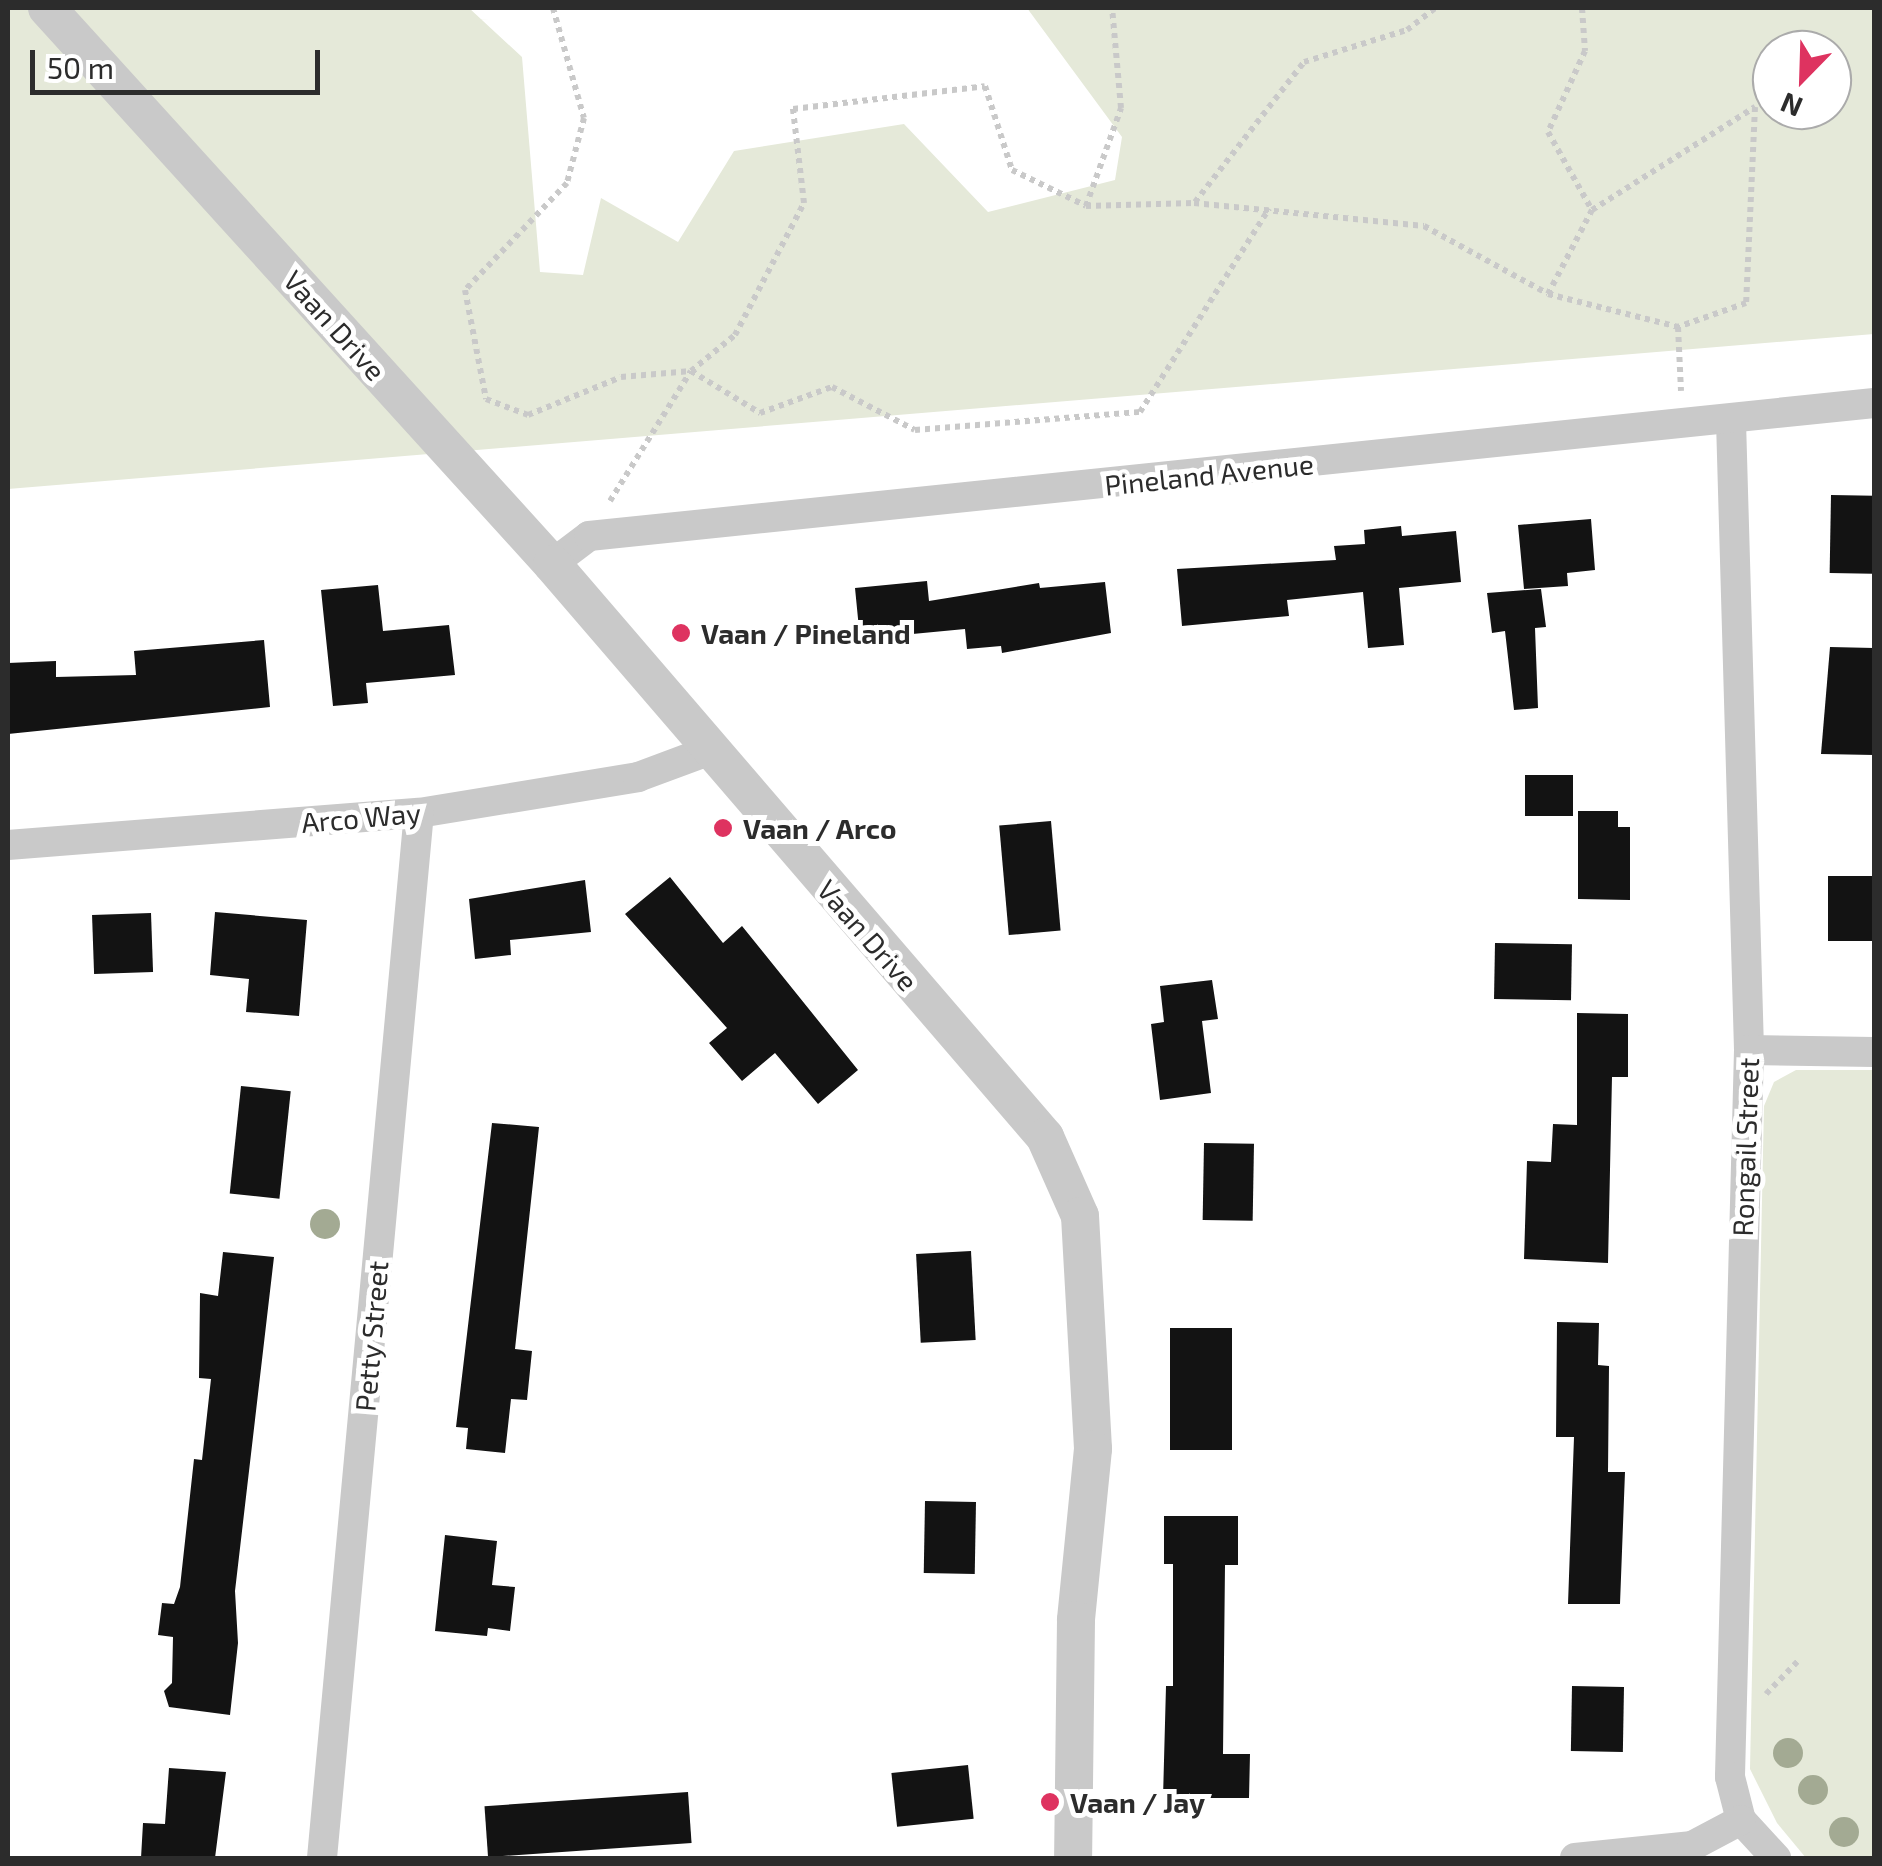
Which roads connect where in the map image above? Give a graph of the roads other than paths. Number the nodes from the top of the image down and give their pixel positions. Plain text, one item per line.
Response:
1 (47, 8) edge
2 (1874, 402) edge
3 (1731, 421) junction
4 (552, 564) junction
5 (708, 751) junction
6 (419, 813) junction
7 (8, 845) edge
8 (1748, 1050) junction
9 (1874, 1052) edge
10 (1741, 1820) junction
11 (322, 1858) edge
12 (1073, 1858) edge
13 (1575, 1858) edge
14 (1776, 1858) edge

1 - 4 street, Vaan Drive
2 - 3 street, Pineland Avenue
3 - 4 street, Pineland Avenue
3 - 8 street, Rongail Street
4 - 5 street, Vaan Drive
5 - 6 street, Arco Way
5 - 12 street, Vaan Drive
6 - 7 street, Arco Way
6 - 11 street, Petty Street
8 - 9 street
8 - 10 street, Rongail Street
10 - 13 street
10 - 14 street

